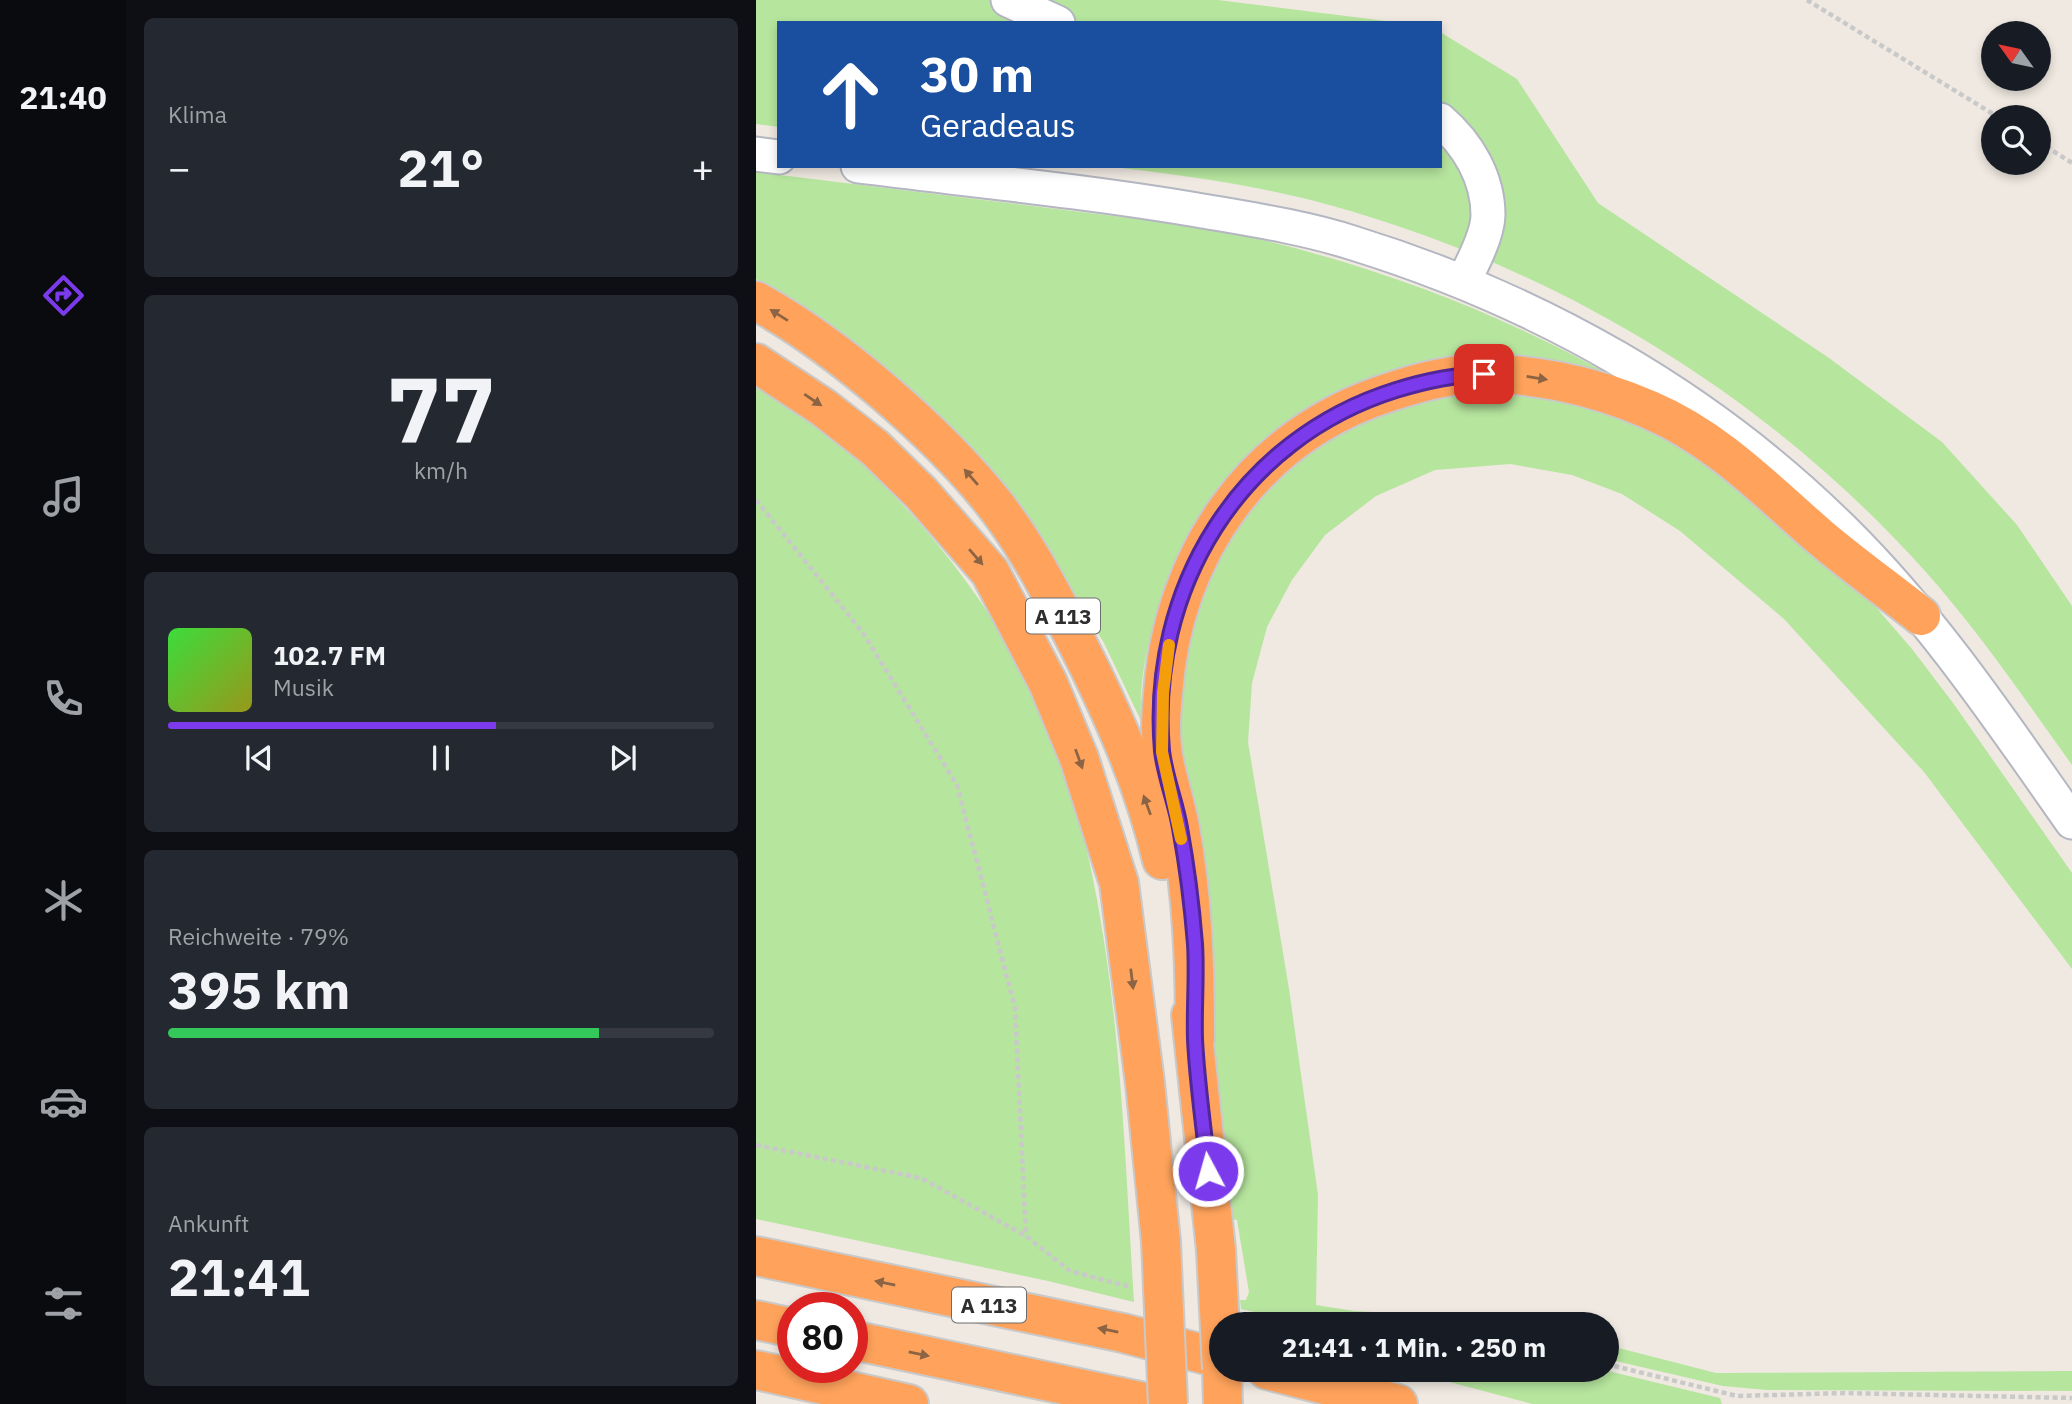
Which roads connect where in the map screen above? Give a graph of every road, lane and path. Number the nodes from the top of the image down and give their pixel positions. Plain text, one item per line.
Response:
1 (1008, 0) edge
2 (1807, 0) edge
3 (1054, 21) edge
4 (1981, 107) edge
5 (1442, 122) edge
6 (2051, 150) edge
7 (756, 154) edge
8 (777, 157) edge
9 (2072, 163) edge
10 (874, 168) edge
11 (1463, 282) junction
12 (756, 301) edge
13 (756, 363) edge
14 (756, 500) edge
15 (1921, 616) junction
16 (2072, 822) edge
17 (1195, 1039) junction
18 (756, 1145) edge
19 (756, 1256) edge
20 (1219, 1312) edge
21 (756, 1321) edge
22 (777, 1325) edge
23 (868, 1343) edge
24 (1209, 1356) edge
25 (1619, 1367) edge
26 (756, 1370) edge
27 (1222, 1382) edge
28 (1313, 1382) edge
29 (2072, 1398) edge
30 (909, 1404) edge
31 (1154, 1404) edge
32 (1168, 1404) edge
33 (1223, 1404) edge
34 (1398, 1404) edge

1 - 3 street
2 - 4 path
5 - 11 street
6 - 9 path
7 - 8 street
10 - 11 street
11 - 15 street
17 -> 12 highway, A 113
13 -> 32 highway, bridge
14 - 18 path
15 - 16 street
17 -> 15 highway
17 - 20 highway, bridge
24 -> 19 highway, A 113
21 - 22 highway
23 -> 31 highway
25 - 29 path
26 - 30 highway
27 - 33 highway
28 - 34 highway

